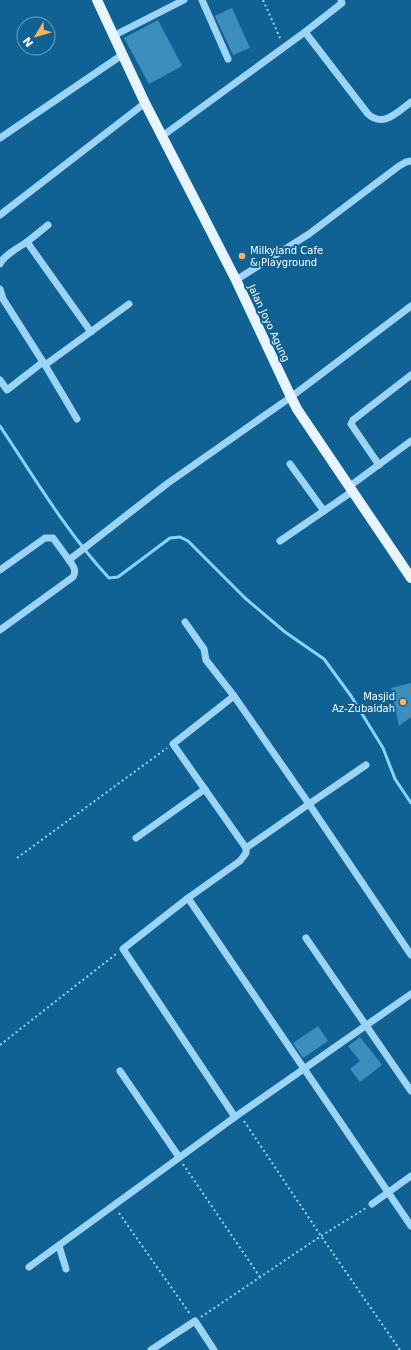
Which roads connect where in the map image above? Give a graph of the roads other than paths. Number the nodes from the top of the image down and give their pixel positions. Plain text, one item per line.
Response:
1 (97, 0) edge
2 (184, 0) edge
3 (202, 0) edge
4 (341, 0) edge
5 (305, 32) junction
6 (113, 36) junction
7 (122, 56) junction
8 (228, 59) dead end
9 (411, 102) edge
10 (145, 104) junction
11 (161, 137) junction
12 (0, 138) edge
13 (411, 162) edge
14 (0, 215) edge
15 (48, 225) dead end
16 (27, 242) junction
17 (0, 262) edge
18 (236, 280) junction
19 (0, 289) edge
20 (129, 304) dead end
21 (411, 306) edge
22 (91, 332) junction
23 (44, 364) junction
24 (411, 375) edge
25 (0, 380) edge
26 (291, 397) junction
27 (77, 419) dead end
28 (411, 441) edge
29 (290, 464) dead end
30 (380, 465) junction
31 (352, 489) junction
32 (324, 511) junction
33 (280, 542) dead end
34 (69, 560) junction
35 (0, 570) edge
36 (411, 578) edge
37 (185, 622) dead end
38 (0, 630) edge
39 (234, 696) junction
40 (366, 765) dead end
41 (205, 789) junction
42 (309, 804) junction
43 (136, 838) dead end
44 (246, 848) junction
45 (188, 898) junction
46 (306, 938) dead end
47 (411, 955) edge
48 (411, 994) edge
49 (366, 1025) junction
50 (305, 1068) junction
51 (120, 1071) dead end
52 (411, 1091) edge
53 (237, 1115) junction
54 (179, 1157) junction
55 (411, 1176) edge
56 (388, 1192) junction
57 (372, 1204) road end
58 (411, 1226) edge
59 (59, 1246) junction
60 (29, 1267) dead end
61 (66, 1269) dead end
62 (151, 1350) edge
63 (214, 1350) edge

1 - 6 main road, Jalan Joyo Agung
2 - 6 street
3 - 8 street
4 - 5 street
5 - 9 street
5 - 11 street
6 - 7 main road, Jalan Joyo Agung
7 - 10 main road, Jalan Joyo Agung
7 - 12 street
10 - 11 main road, Jalan Joyo Agung
10 - 14 street
11 - 18 main road, Jalan Joyo Agung
13 - 18 street
15 - 16 street
16 - 17 street
16 - 22 street
18 - 26 main road, Jalan Joyo Agung
19 - 23 street
20 - 22 street
21 - 26 street
22 - 23 street
23 - 25 street
23 - 27 street
24 - 30 street
26 - 31 main road, Jalan Joyo Agung
26 - 34 street
28 - 30 street
29 - 32 street
30 - 31 street
31 - 32 street
31 - 36 main road, Jalan Joyo Agung
32 - 33 street
34 - 35 street
34 - 38 street
37 - 39 street
39 - 41 street
39 - 42 street
40 - 42 street
41 - 43 street
41 - 44 street
42 - 44 street
42 - 47 street
44 - 45 street
45 - 50 street
45 - 53 street
46 - 49 street
48 - 49 street
49 - 50 street
49 - 52 street
50 - 53 street
50 - 56 street
51 - 54 street
53 - 54 street
54 - 59 street
55 - 56 street
56 - 57 street
56 - 58 street
59 - 60 street
59 - 61 street
62 - 63 street

